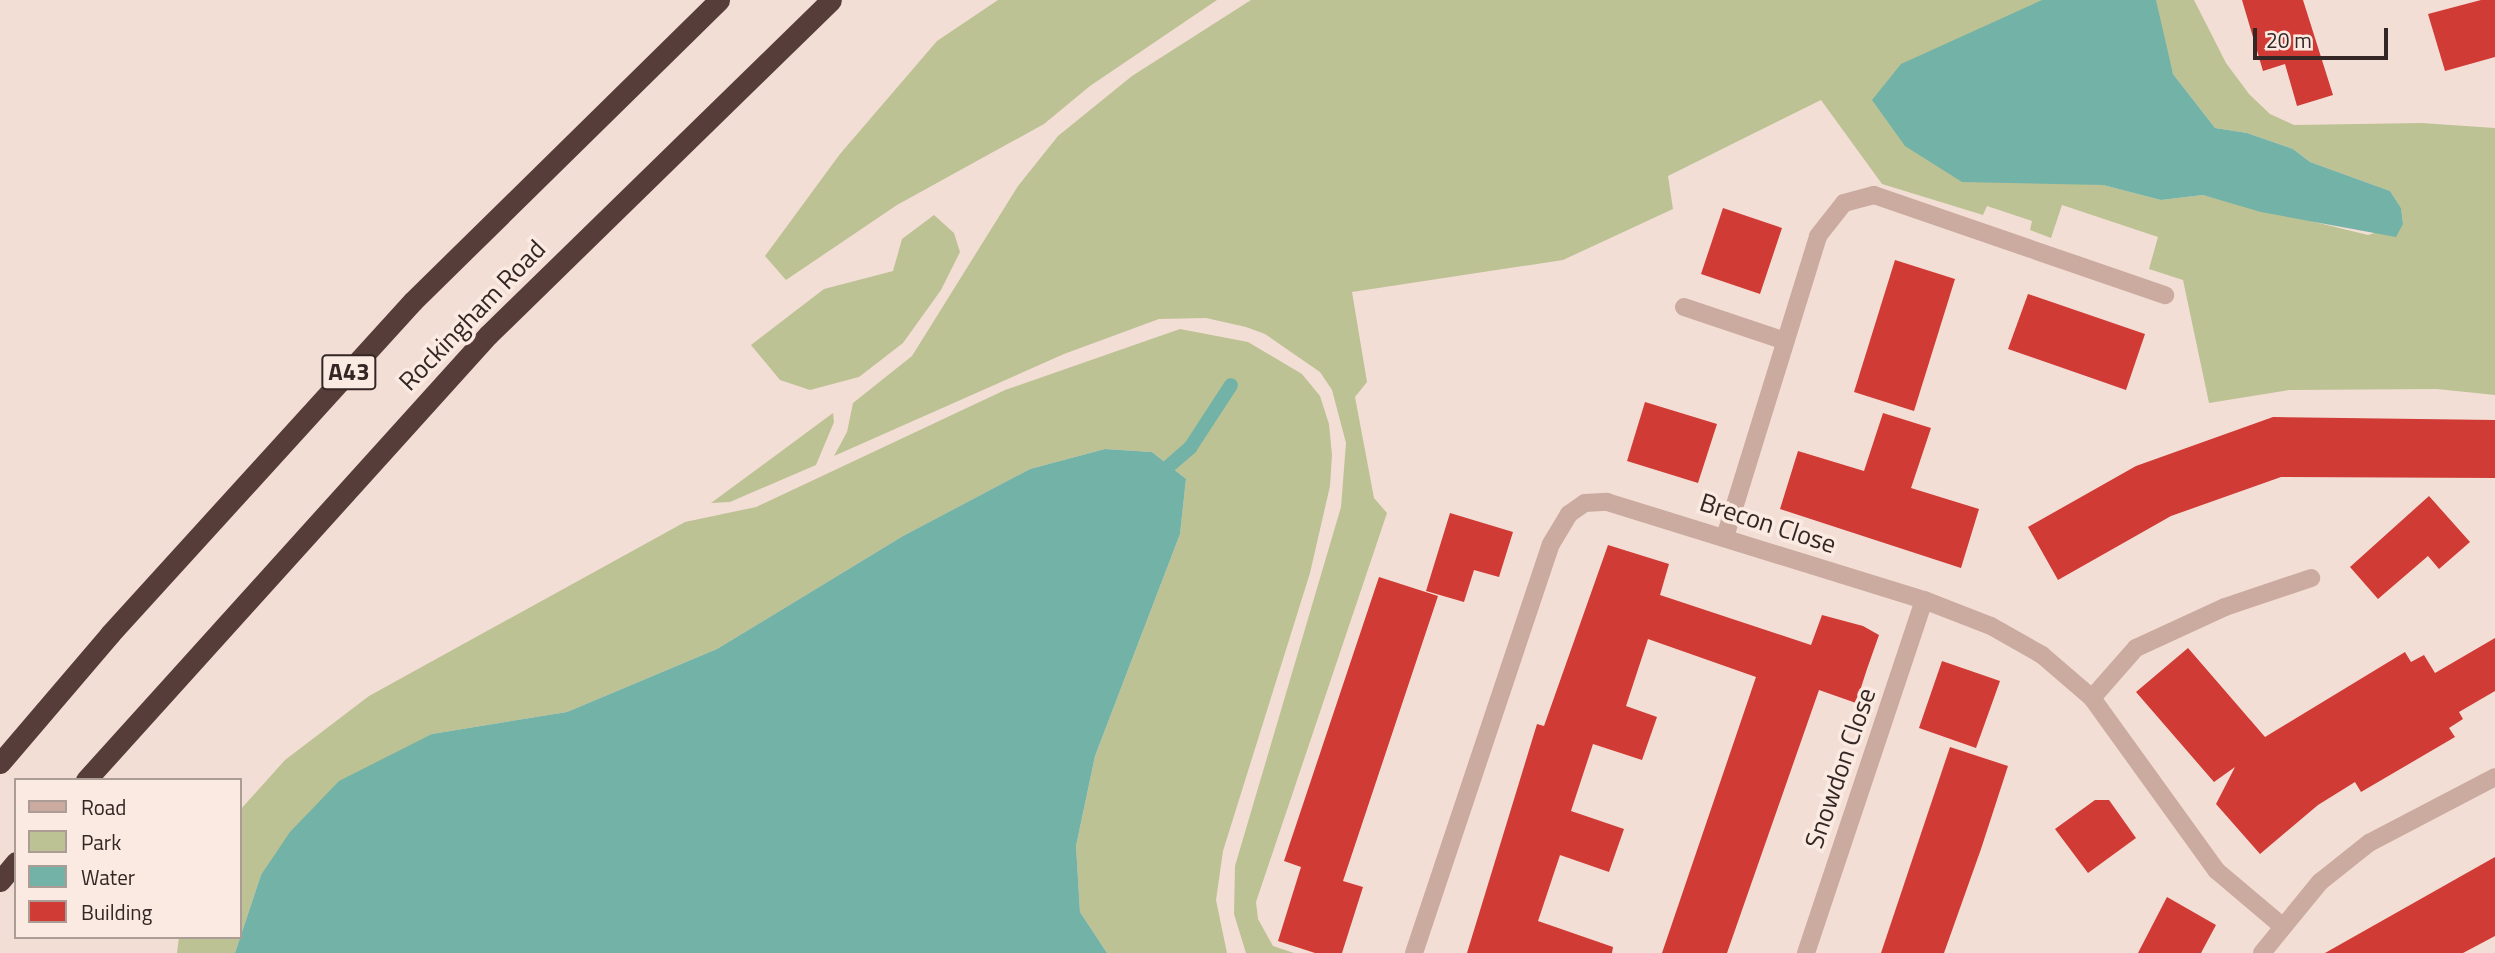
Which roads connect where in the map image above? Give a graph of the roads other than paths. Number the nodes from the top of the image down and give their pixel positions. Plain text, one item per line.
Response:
1 (719, 0) edge
2 (831, 0) edge
3 (2165, 295) dead end
4 (1684, 307) dead end
5 (1785, 341) junction
6 (1725, 537) junction
7 (2311, 578) dead end
8 (1924, 600) junction
9 (2092, 698) junction
10 (0, 763) edge
11 (2495, 777) edge
12 (88, 778) edge
13 (14, 864) edge
14 (0, 881) edge
15 (2282, 926) junction
16 (1414, 953) edge
17 (1806, 953) edge
18 (2262, 953) edge

1 - 10 highway, Rockingham Road / A43
2 - 12 highway, Rockingham Road
3 - 5 street
4 - 5 street
5 - 6 street
6 - 8 street, Brecon Close
6 - 16 street, Brecon Close
7 - 9 street
8 - 9 street, Brecon Close
8 - 17 street, Snowdon Close
9 - 15 street, Brecon Close
11 - 15 street
13 - 14 highway
15 - 18 street

